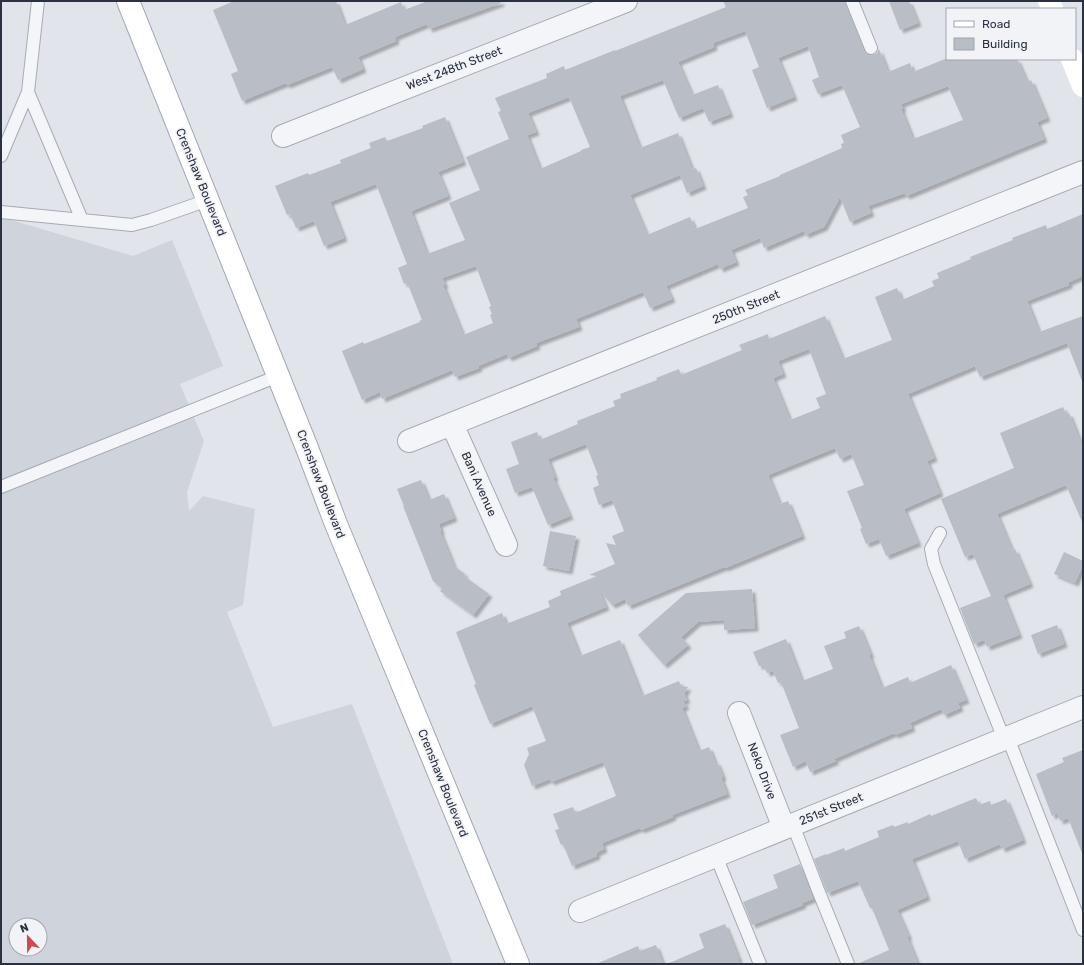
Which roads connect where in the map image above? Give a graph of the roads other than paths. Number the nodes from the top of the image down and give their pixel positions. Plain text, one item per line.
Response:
1 (38, 1) edge
2 (128, 1) edge
3 (626, 1) edge
4 (852, 1) edge
5 (871, 48) dead end
6 (1072, 60) edge
7 (1083, 86) edge
8 (28, 92) junction
9 (283, 136) dead end
10 (1, 156) edge
11 (1083, 172) edge
12 (208, 200) junction
13 (1, 212) edge
14 (82, 220) junction
15 (278, 376) junction
16 (452, 424) junction
17 (409, 442) dead end
18 (1, 487) edge
19 (940, 533) dead end
20 (506, 545) dead end
21 (1083, 707) edge
22 (739, 713) dead end
23 (1006, 738) junction
24 (789, 827) junction
25 (716, 856) junction
26 (580, 911) dead end
27 (1083, 930) edge
28 (518, 964) edge
29 (760, 964) edge
30 (848, 964) edge

1 - 8 lane
2 - 12 main road, Crenshaw Boulevard
3 - 9 street, West 248th Street
4 - 5 lane
6 - 7 main road
8 - 10 lane
8 - 14 lane
11 - 16 street, 250th Street
12 - 14 lane
12 - 15 main road, Crenshaw Boulevard
13 - 14 lane
15 - 18 lane
15 - 28 main road, Crenshaw Boulevard
16 - 17 street, 250th Street
16 - 20 street, Bani Avenue
19 - 23 lane
21 - 23 street, 251st Street
22 - 24 street, Neko Drive
23 - 24 street, 251st Street
23 - 27 lane
24 - 25 street, 251st Street
24 - 30 lane
25 - 26 street, 251st Street
25 - 29 lane

